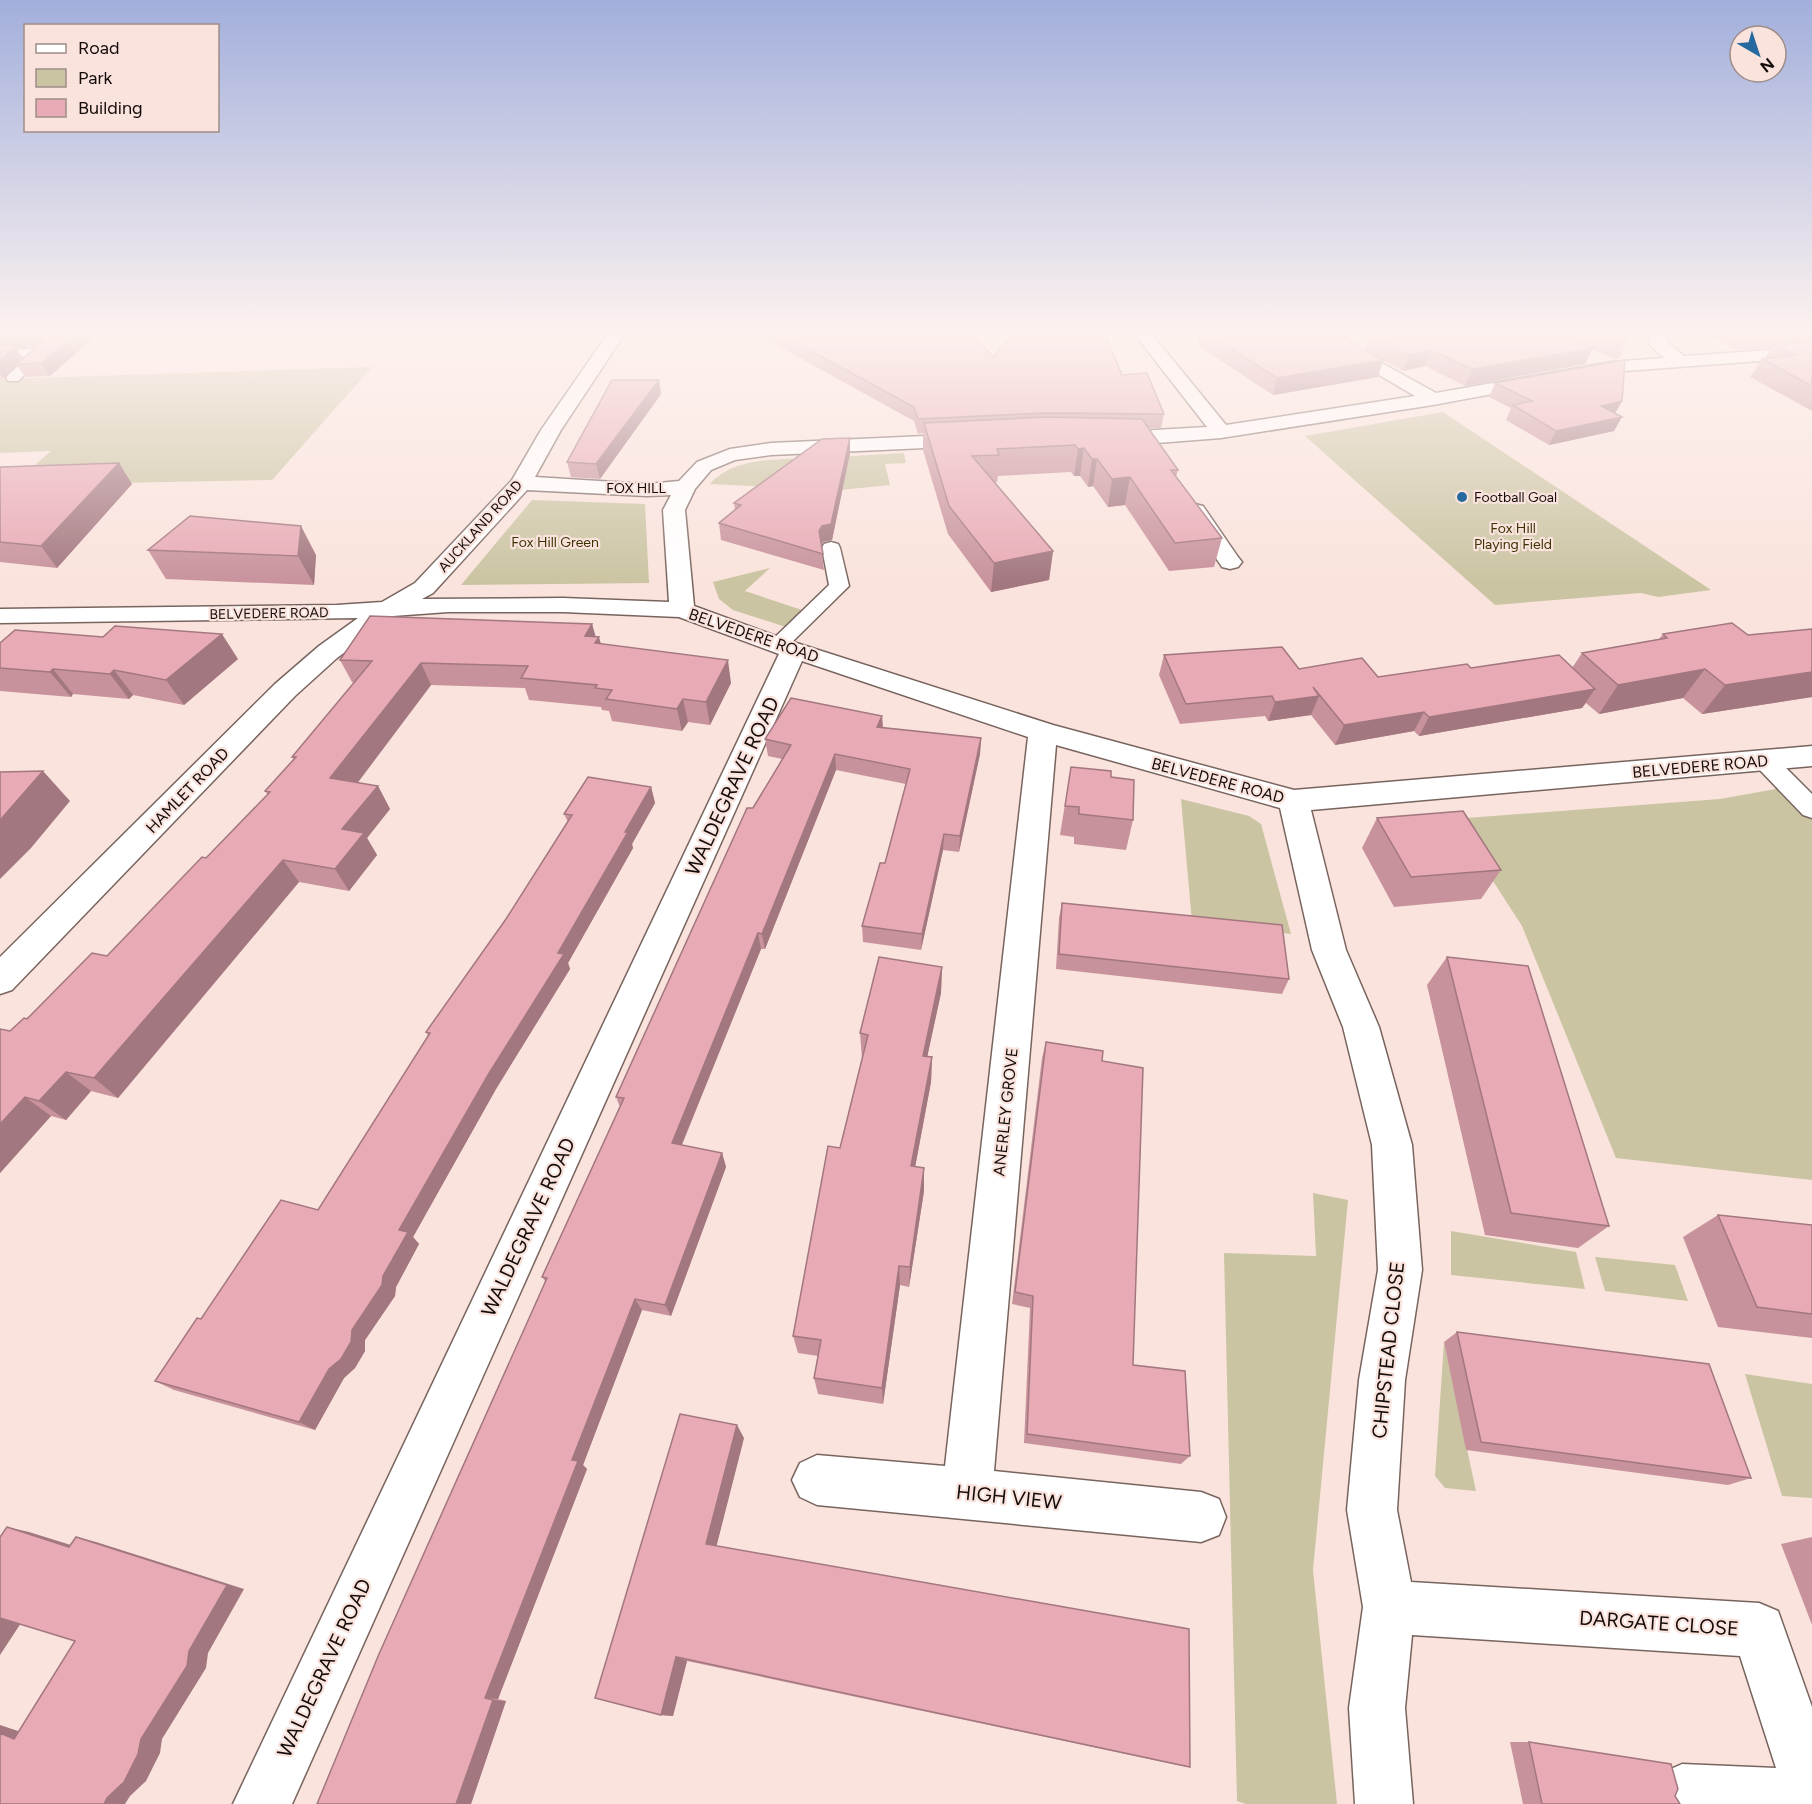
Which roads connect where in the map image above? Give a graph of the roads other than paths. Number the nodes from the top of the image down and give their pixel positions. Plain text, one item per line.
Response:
1 (560, 416) edge
2 (1208, 416) edge
3 (1323, 416) edge
4 (1221, 432) junction
5 (1088, 437) edge
6 (1144, 438) junction
7 (987, 439) edge
8 (1158, 457) edge
9 (521, 483) junction
10 (685, 487) junction
11 (1184, 495) edge
12 (831, 548) edge
13 (1230, 562) dead end
14 (682, 610) junction
15 (384, 611) junction
16 (0, 616) edge
17 (786, 647) junction
18 (1043, 732) junction
19 (1812, 756) edge
20 (1765, 761) junction
21 (1294, 801) junction
22 (1812, 809) edge
23 (0, 980) edge
24 (817, 1480) dead end
25 (967, 1493) junction
26 (1201, 1517) dead end
27 (1389, 1607) junction
28 (1812, 1791) edge
29 (1682, 1792) dead end
30 (1812, 1798) edge
31 (262, 1804) edge
32 (1384, 1804) edge

1 - 9 street, AUCKLAND ROAD
2 - 4 street
3 - 4 street
4 - 6 street
5 - 6 street
6 - 8 street
7 - 10 street, FOX HILL
9 - 10 street, FOX HILL
9 - 15 street, AUCKLAND ROAD
10 - 14 street, BELVEDERE ROAD
11 - 13 street
12 - 17 lane
14 - 15 street, BELVEDERE ROAD
14 - 17 street, BELVEDERE ROAD
15 - 16 street, BELVEDERE ROAD
15 - 23 street, HAMLET ROAD
17 - 18 street, BELVEDERE ROAD
17 - 31 street, WALDEGRAVE ROAD
18 - 21 street, BELVEDERE ROAD
18 - 25 street, ANERLEY GROVE
19 - 20 street, BELVEDERE ROAD
20 - 21 street, BELVEDERE ROAD
20 - 22 lane
21 - 27 street, CHIPSTEAD CLOSE
24 - 25 street, HIGH VIEW
25 - 26 street, HIGH VIEW
27 - 28 street, DARGATE CLOSE
27 - 32 street, CHIPSTEAD CLOSE
29 - 30 street

